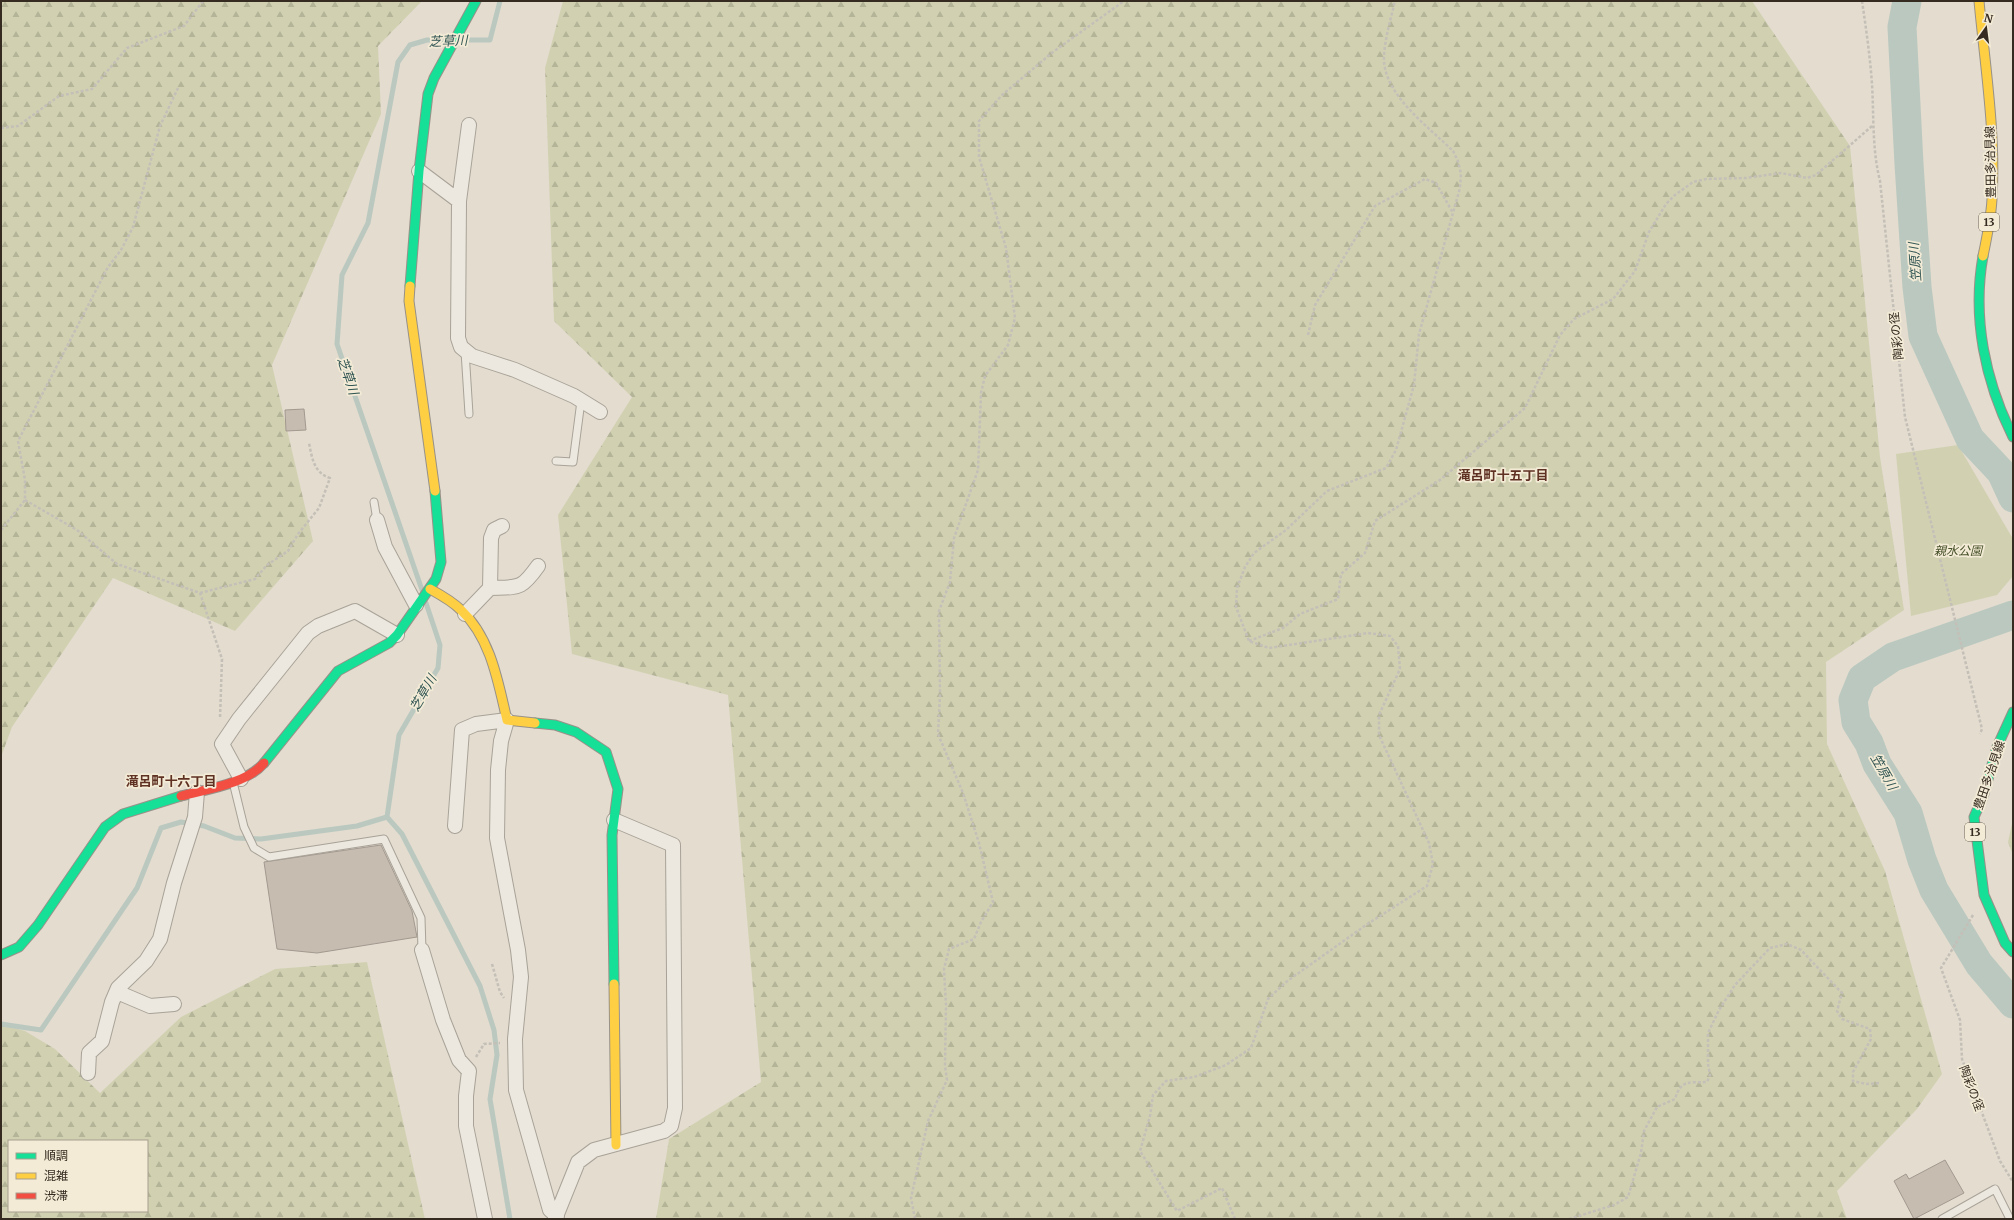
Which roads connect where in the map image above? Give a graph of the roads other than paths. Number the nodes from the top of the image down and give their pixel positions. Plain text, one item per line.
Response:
1 (476, 1) edge
2 (1979, 1) edge
3 (469, 125) dead end
4 (419, 171) junction
5 (459, 202) junction
6 (465, 350) junction
7 (581, 401) junction
8 (600, 412) dead end
9 (469, 414) dead end
10 (2013, 437) edge
11 (556, 461) dead end
12 (374, 502) dead end
13 (377, 520) joint
14 (502, 526) dead end
15 (538, 566) dead end
16 (430, 588) junction
17 (490, 588) junction
18 (416, 606) junction
19 (465, 614) junction
20 (398, 635) junction
21 (2013, 712) edge
22 (507, 720) junction
23 (237, 780) junction
24 (197, 792) junction
25 (614, 820) junction
26 (455, 826) dead end
27 (422, 950) joint
28 (2013, 952) edge
29 (1, 955) edge
30 (117, 992) junction
31 (174, 1004) dead end
32 (88, 1073) dead end
33 (616, 1145) junction
34 (1953, 1216) edge
35 (556, 1217) edge
36 (485, 1219) edge
37 (1942, 1219) edge
38 (2010, 1219) edge

1 - 4 street
2 - 10 street, 豊田多治見線 / 13
3 - 5 street
4 - 5 street
4 - 16 street
5 - 6 street
6 - 7 street
6 - 9 lane
7 - 8 street
7 - 11 lane
12 - 13 lane
13 - 18 street
14 - 17 street
15 - 17 street
16 - 18 street
16 - 19 street
17 - 19 street
18 - 20 street
19 - 22 street
20 - 23 street
20 - 23 street
21 - 28 street, 豊田多治見線 / 13
22 - 25 street
22 - 26 street
22 - 35 street
23 - 24 street
23 - 27 lane
24 - 29 street
24 - 30 street
25 - 33 street
25 - 33 street
27 - 36 street
30 - 31 street
30 - 32 street
33 - 35 street
34 - 37 lane
34 - 38 lane

